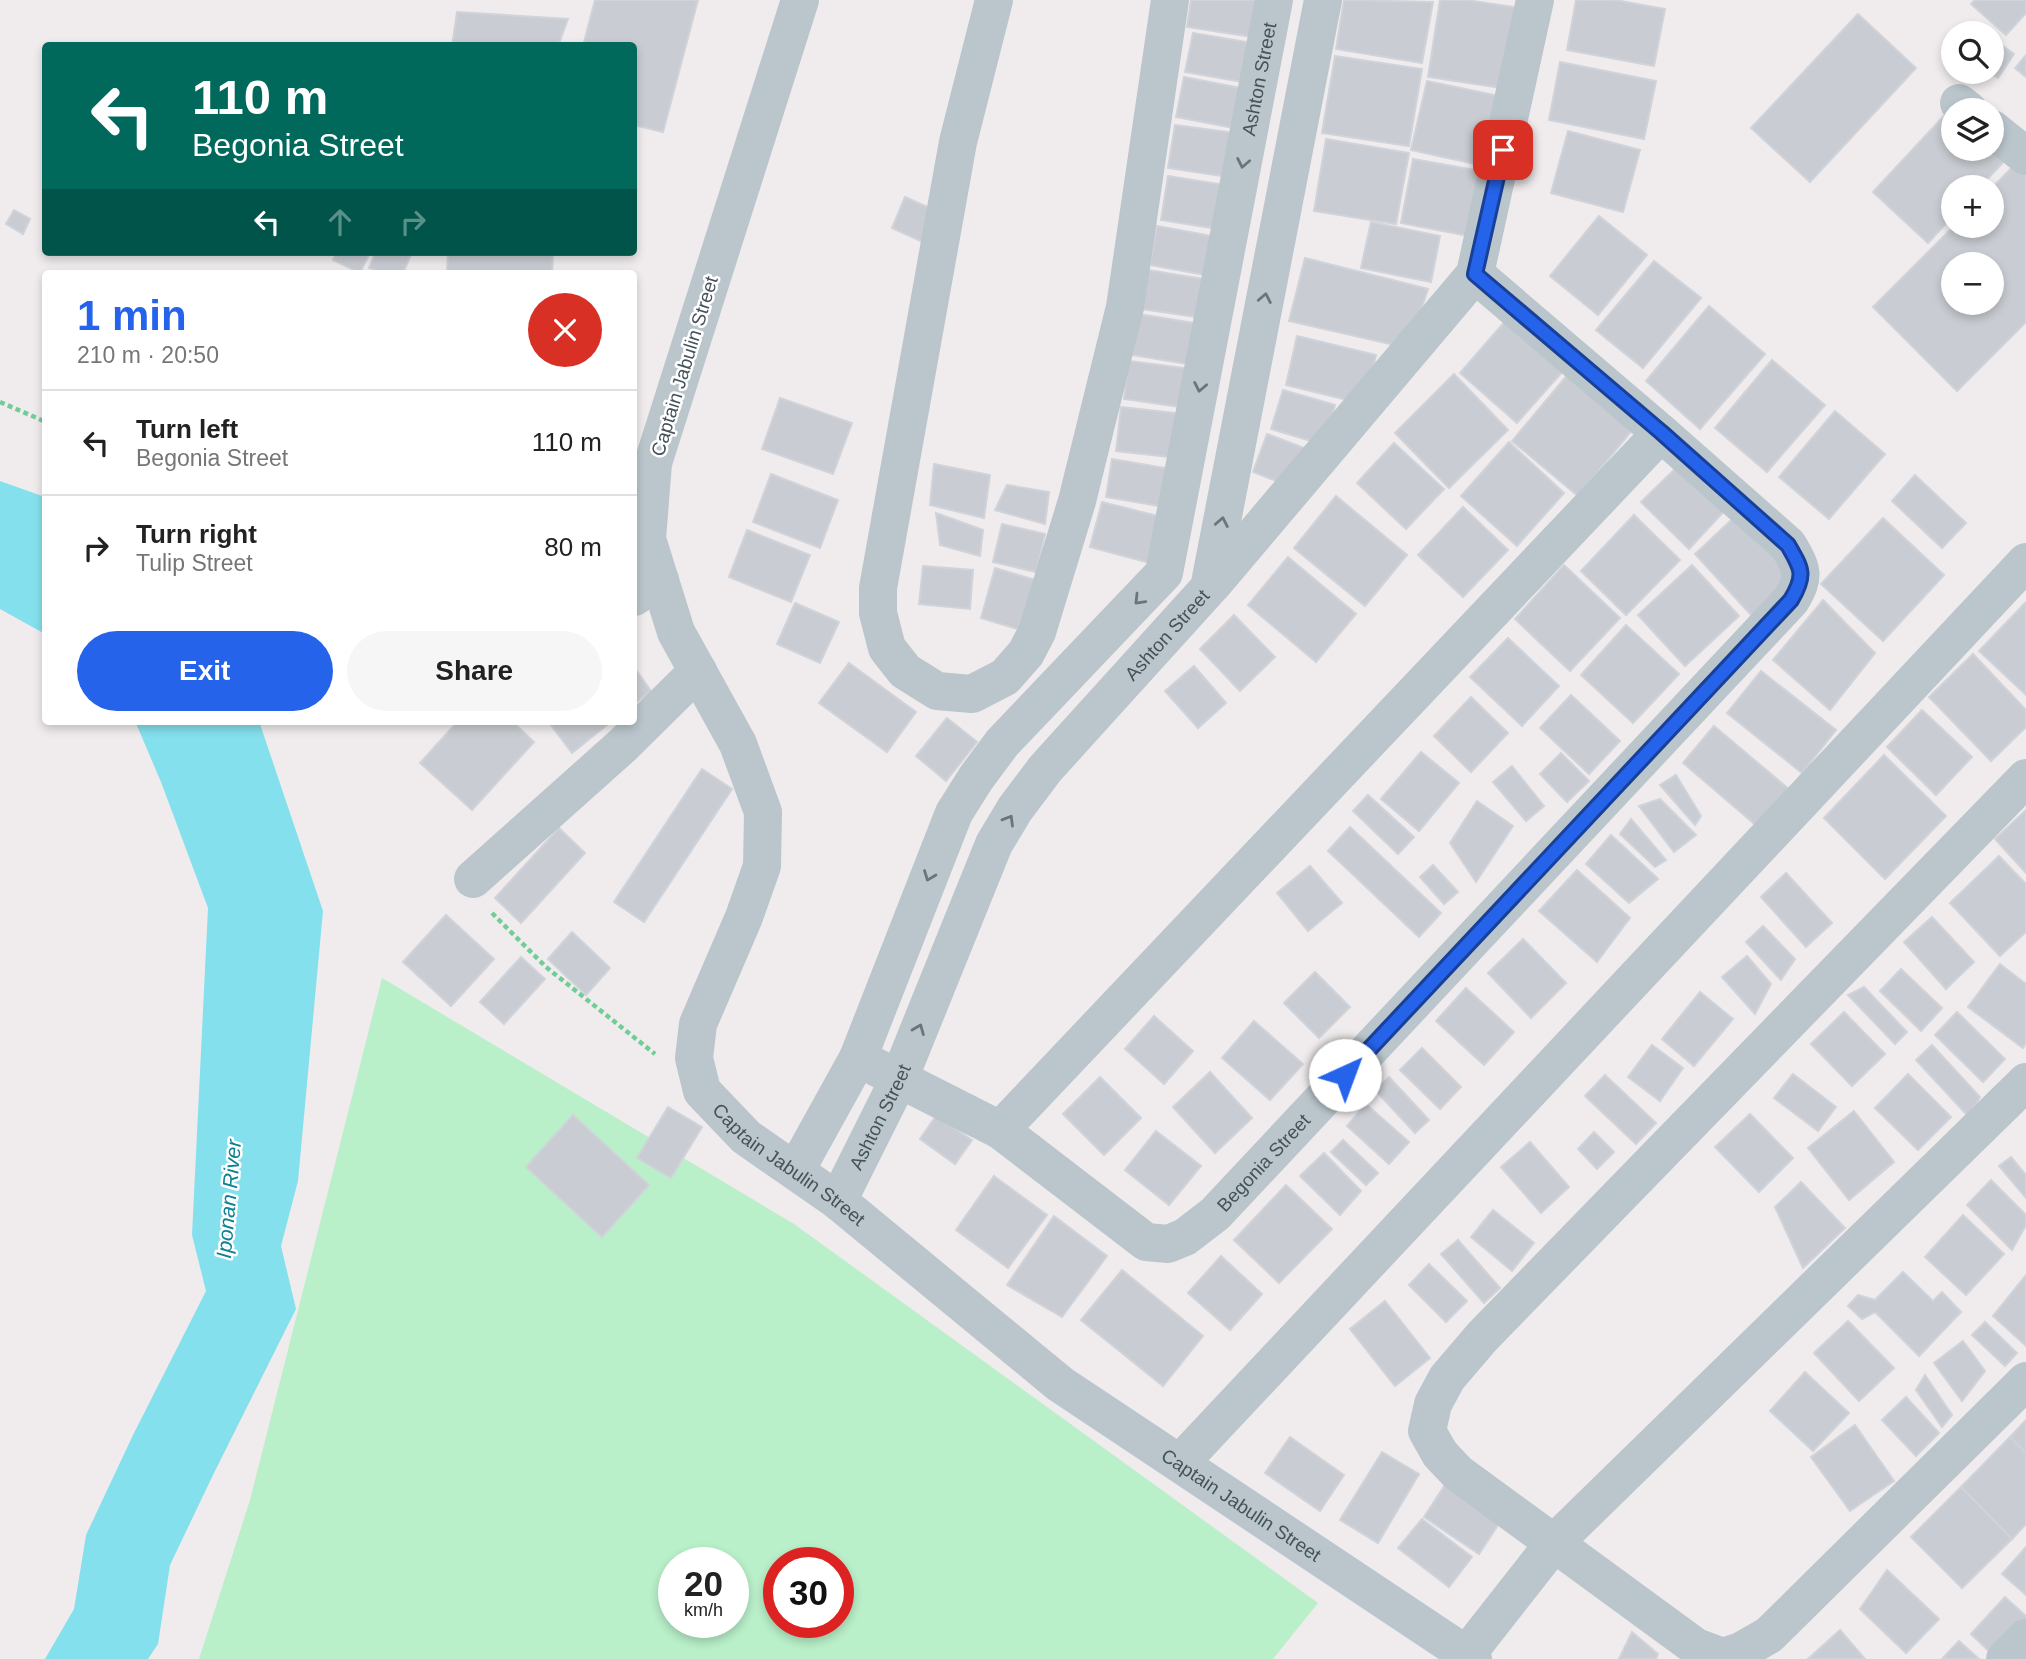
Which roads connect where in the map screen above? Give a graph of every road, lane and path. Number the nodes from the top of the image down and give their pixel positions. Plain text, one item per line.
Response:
1 (800, 0) edge
2 (994, 0) edge
3 (1170, 0) edge
4 (1274, 0) edge
5 (1323, 0) edge
6 (1535, 0) edge
7 (2004, 139) edge
8 (2026, 156) edge
9 (1475, 274) junction
10 (0, 402) edge
11 (42, 420) edge
12 (1661, 432) junction
13 (2026, 562) edge
14 (1164, 573) junction
15 (647, 588) edge
16 (1209, 588) junction
17 (698, 671) junction
18 (2026, 778) edge
19 (473, 878) joint
20 (858, 1058) junction
21 (899, 1079) junction
22 (2026, 1082) edge
23 (702, 1091) junction
24 (1000, 1130) junction
25 (796, 1170) junction
26 (838, 1200) junction
27 (2026, 1381) edge
28 (1180, 1463) junction
29 (1554, 1543) junction
30 (2026, 1638) edge
31 (1470, 1657) edge
32 (2005, 1659) edge

1 - 15 street, Captain Jabulin Street
2 - 3 street
4 -> 14 street, Ashton Street
16 -> 5 street, Ashton Street
6 - 9 street
7 - 8 street
9 - 12 street, Begonia Street
9 - 16 street
10 - 11 path
12 - 24 street
12 - 24 street, Begonia Street
13 - 28 street
14 - 16 street
14 -> 20 street
15 - 17 street, Captain Jabulin Street
21 -> 16 street, Ashton Street
17 - 19 street
17 - 23 street, Captain Jabulin Street
18 - 29 street
19 - 23 path
20 - 21 street, Begonia Street
20 - 25 street
21 - 24 street, Begonia Street
21 - 26 street, Ashton Street
22 - 29 street
23 - 25 street, Captain Jabulin Street
25 - 26 street, Captain Jabulin Street
26 - 28 street, Captain Jabulin Street
27 - 29 street
28 - 31 street, Captain Jabulin Street
29 - 31 street
30 - 32 street

